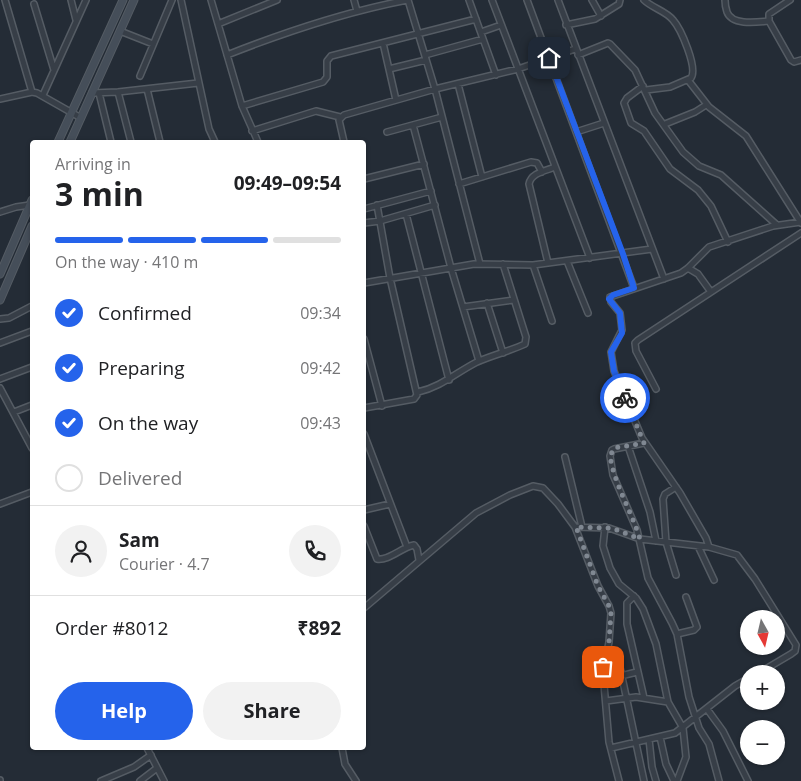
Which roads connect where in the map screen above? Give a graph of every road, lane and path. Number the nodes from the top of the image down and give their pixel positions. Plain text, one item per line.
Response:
1 (5, 0) edge
2 (71, 0) edge
3 (86, 0) edge
4 (123, 0) edge
5 (134, 0) edge
6 (172, 0) edge
7 (181, 0) edge
8 (211, 0) edge
9 (277, 0) edge
10 (354, 0) edge
11 (408, 0) edge
12 (469, 0) edge
13 (492, 0) edge
14 (527, 0) edge
15 (558, 0) edge
16 (592, 0) edge
17 (620, 0) edge
18 (644, 0) edge
19 (654, 0) edge
20 (725, 0) edge
21 (790, 0) edge
22 (390, 2) edge
23 (34, 4) dead end
24 (649, 5) junction
25 (357, 11) junction
26 (601, 16) junction
27 (476, 19) junction
28 (76, 20) junction
29 (769, 21) junction
30 (218, 24) junction
31 (501, 25) junction
32 (566, 25) junction
33 (120, 31) junction
34 (480, 32) junction
35 (418, 34) junction
36 (483, 40) junction
37 (383, 43) junction
38 (153, 44) junction
39 (576, 52) junction
40 (227, 55) junction
41 (425, 58) junction
42 (549, 58) junction
43 (801, 60) edge
44 (389, 69) junction
45 (518, 69) junction
46 (54, 70) junction
47 (496, 75) junction
48 (140, 76) dead end
49 (688, 80) junction
50 (198, 82) junction
51 (458, 84) junction
52 (147, 88) junction
53 (644, 88) junction
54 (435, 89) junction
55 (0, 92) edge
56 (32, 92) junction
57 (118, 92) junction
58 (95, 93) junction
59 (43, 95) junction
60 (1, 99) edge
61 (396, 100) junction
62 (706, 105) junction
63 (242, 106) junction
64 (72, 112) junction
65 (340, 117) junction
66 (442, 117) junction
67 (81, 118) junction
68 (604, 123) junction
69 (665, 124) junction
70 (413, 125) junction
71 (387, 132) dead end
72 (576, 132) junction
73 (253, 133) junction
74 (59, 140) edge
75 (71, 140) edge
76 (110, 140) edge
77 (130, 140) edge
78 (160, 140) edge
79 (214, 140) edge
80 (251, 140) edge
81 (257, 140) edge
82 (343, 140) edge
83 (424, 164) junction
84 (555, 167) junction
85 (542, 172) junction
86 (482, 177) junction
87 (366, 178) edge
88 (459, 184) junction
89 (431, 191) junction
90 (30, 203) edge
91 (30, 205) edge
92 (376, 205) junction
93 (435, 205) junction
94 (366, 208) edge
95 (0, 212) edge
96 (406, 214) junction
97 (380, 220) junction
98 (801, 222) edge
99 (366, 223) edge
100 (777, 225) junction
101 (30, 231) edge
102 (801, 233) edge
103 (728, 242) junction
104 (652, 249) junction
105 (623, 254) junction
106 (590, 258) junction
107 (567, 261) junction
108 (548, 263) junction
109 (480, 264) junction
110 (503, 264) junction
111 (533, 265) junction
112 (451, 268) junction
113 (688, 268) junction
114 (422, 273) junction
115 (0, 274) edge
116 (390, 278) junction
117 (664, 279) junction
118 (366, 283) edge
119 (634, 288) junction
120 (711, 292) junction
121 (0, 300) edge
122 (513, 300) junction
123 (487, 303) junction
124 (30, 307) edge
125 (463, 307) junction
126 (588, 313) dead end
127 (0, 319) edge
128 (552, 321) dead end
129 (30, 332) edge
130 (0, 343) edge
131 (366, 346) edge
132 (503, 353) junction
133 (478, 362) junction
134 (30, 368) edge
135 (0, 379) edge
136 (449, 380) junction
137 (0, 388) edge
138 (656, 389) dead end
139 (418, 392) junction
140 (30, 406) edge
141 (382, 406) junction
142 (366, 408) edge
143 (14, 412) junction
144 (366, 439) edge
145 (644, 443) junction
146 (30, 444) edge
147 (628, 446) junction
148 (565, 457) dead end
149 (676, 487) junction
150 (30, 493) edge
151 (0, 504) edge
152 (390, 504) junction
153 (366, 510) edge
154 (578, 527) junction
155 (605, 527) junction
156 (366, 531) edge
157 (640, 539) junction
158 (656, 541) junction
159 (666, 542) junction
160 (407, 546) junction
161 (698, 546) junction
162 (709, 547) junction
163 (419, 560) junction
164 (676, 575) dead end
165 (714, 580) dead end
166 (634, 596) junction
167 (686, 597) dead end
168 (366, 606) edge
169 (676, 634) junction
170 (608, 648) junction
171 (771, 665) edge
172 (637, 672) junction
173 (621, 676) junction
174 (604, 680) junction
175 (740, 684) edge
176 (626, 698) junction
177 (644, 698) junction
178 (606, 701) junction
179 (668, 702) junction
180 (707, 709) junction
181 (695, 718) junction
182 (683, 728) junction
183 (660, 736) junction
184 (649, 739) junction
185 (636, 742) junction
186 (611, 748) junction
187 (148, 750) edge
188 (342, 750) edge
189 (150, 755) junction
190 (157, 768) junction
191 (101, 781) edge
192 (140, 781) edge
193 (164, 781) edge
194 (356, 781) edge
195 (619, 781) edge
196 (644, 781) edge
197 (656, 781) edge
198 (676, 781) edge
199 (719, 781) edge
200 (748, 781) edge

1 - 56 street
2 - 28 street
3 - 28 street
4 - 64 main road
5 - 33 main road
6 - 38 street
7 - 50 street
8 - 30 street
9 - 30 street
10 - 25 street
11 - 22 street
11 - 35 street
12 - 27 street
13 - 31 street
14 - 42 street
15 - 32 street
16 - 26 street
17 - 26 street
18 - 24 street
19 - 24 street
20 - 29 street
21 - 29 street
22 - 25 street
23 - 46 street
24 - 49 street
25 - 40 street
26 - 32 street
27 - 34 street
27 - 35 street
28 - 46 street
29 - 43 street
30 - 40 street
31 - 34 street
31 - 45 street
32 - 39 street
33 - 38 street
33 - 58 main road
34 - 36 street
35 - 37 street
35 - 41 street
36 - 41 street
36 - 47 street
37 - 44 street
37 - 63 street
38 - 48 street
39 - 42 street
39 - 53 street
39 - 68 street
40 - 63 street
41 - 44 street
41 - 54 street
42 - 45 street
42 - 72 street
44 - 61 street
45 - 47 street
45 - 84 street
46 - 59 street
47 - 51 street
49 - 53 street
49 - 62 street
50 - 52 street
50 - 79 street
51 - 54 street
51 - 86 street
52 - 57 street
52 - 78 street
53 - 69 street
53 - 103 street
54 - 61 street
54 - 66 street
55 - 60 street
56 - 59 street
56 - 60 street
57 - 58 street
57 - 77 street
58 - 67 main road
58 - 76 street
59 - 64 street
61 - 65 street
62 - 69 street
62 - 98 street
63 - 73 street
64 - 67 street
64 - 74 main road
65 - 73 street
65 - 82 street
66 - 70 street
66 - 88 street
67 - 75 main road
68 - 72 street
68 - 104 street
69 - 100 street
70 - 71 street
70 - 83 street
72 - 105 street
73 - 80 street
73 - 81 street
83 - 87 street
83 - 89 street
84 - 85 street
84 - 106 street
85 - 86 street
85 - 108 street
86 - 88 street
88 - 109 street
89 - 92 street
89 - 93 street
90 - 95 street
91 - 115 main road
92 - 94 street
92 - 97 street
93 - 96 street
93 - 112 street
96 - 97 street
96 - 114 street
97 - 99 street
97 - 116 street
98 - 100 street
100 - 103 street
101 - 121 main road
102 - 120 street
103 - 113 street
104 - 105 street
104 - 117 street
105 - 106 street
105 - 119 street
106 - 107 street
107 - 108 street
107 - 126 street
108 - 111 street
109 - 110 street
109 - 112 street
110 - 111 street
110 - 122 street
111 - 128 street
112 - 114 street
112 - 125 street
113 - 117 street
113 - 120 street
114 - 116 street
114 - 136 street
116 - 118 street
116 - 139 street
117 - 119 street
119 - 145 street
120 - 138 street
122 - 123 street
122 - 132 street
123 - 125 street
123 - 132 street
124 - 127 street
125 - 133 street
129 - 130 street
131 - 141 street
132 - 133 street
133 - 136 street
134 - 135 street
136 - 139 street
137 - 143 street
139 - 141 street
140 - 143 street
141 - 142 street
143 - 146 street
144 - 152 street
145 - 147 street
145 - 149 street
147 - 157 street
147 - 158 street
148 - 154 street
149 - 159 street
149 - 162 street
150 - 151 street
152 - 153 street
152 - 160 street
154 - 155 street
154 - 163 street
154 - 170 street
155 - 157 street
155 - 166 street
156 - 160 street
157 - 158 street
157 - 169 street
158 - 159 street
159 - 161 street
159 - 164 street
160 - 163 street
161 - 162 street
161 - 165 street
162 - 171 street
163 - 168 street
166 - 172 street
166 - 179 street
167 - 169 street
169 - 181 street
170 - 173 street
170 - 174 street
172 - 173 street
172 - 177 street
173 - 174 street
173 - 176 street
174 - 178 street
175 - 180 street
176 - 177 street
176 - 178 street
176 - 185 street
177 - 179 street
178 - 186 street
179 - 182 street
180 - 181 street
180 - 200 street
181 - 182 street
181 - 199 street
182 - 183 street
182 - 198 street
183 - 184 street
183 - 198 street
184 - 185 street
184 - 197 street
185 - 186 street
185 - 196 street
186 - 195 street
187 - 189 street
188 - 194 street
189 - 190 street
189 - 191 street
190 - 192 street
190 - 193 street

